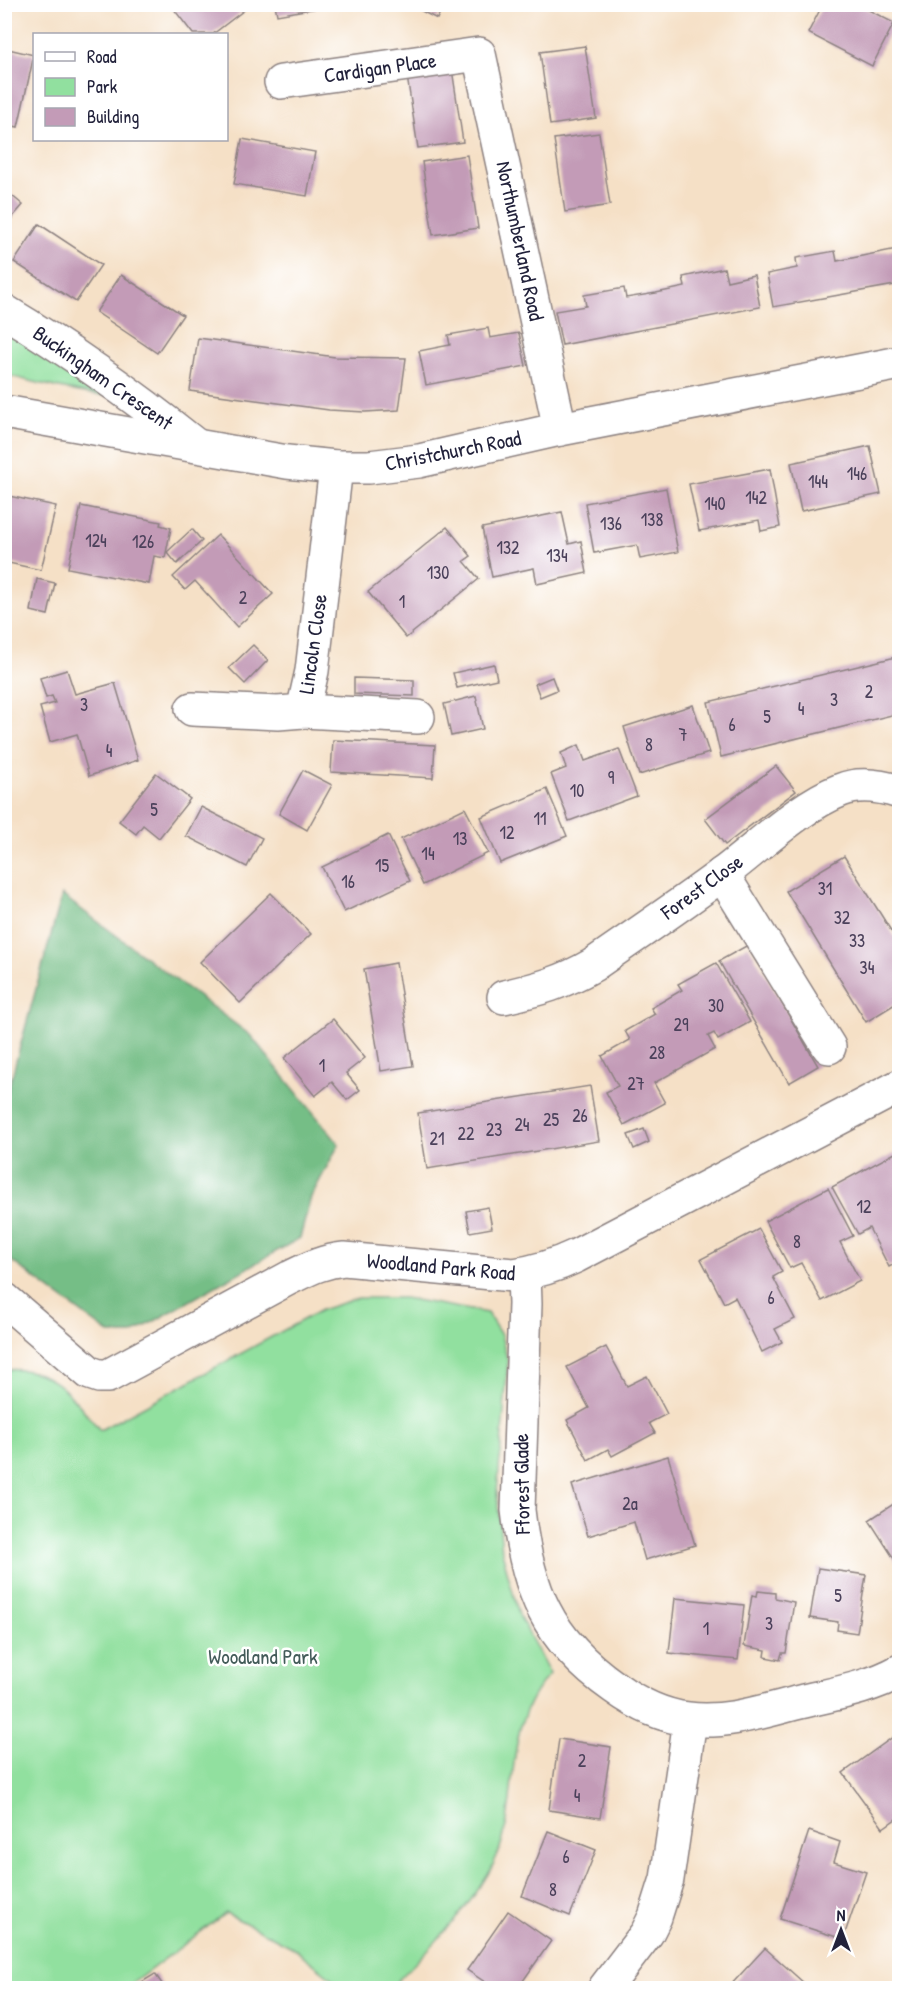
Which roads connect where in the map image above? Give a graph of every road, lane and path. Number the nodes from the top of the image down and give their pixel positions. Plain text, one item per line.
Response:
1 (479, 54) joint
2 (281, 82) dead end
3 (4, 310) edge
4 (900, 363) edge
5 (4, 412) edge
6 (560, 429) junction
7 (199, 448) junction
8 (336, 466) junction
9 (192, 709) dead end
10 (303, 711) junction
11 (418, 717) dead end
12 (900, 792) edge
13 (722, 874) junction
14 (504, 997) dead end
15 (829, 1047) dead end
16 (900, 1086) edge
17 (524, 1274) junction
18 (11, 1314) edge
19 (900, 1671) edge
20 (690, 1719) junction
21 (605, 1988) edge

1 - 2 street, Cardigan Place
1 - 6 street, Northumberland Road
3 - 7 street, Buckingham Crescent
4 - 6 street, Christchurch Road
5 - 7 street, Christchurch Road
6 - 8 street, Christchurch Road
7 - 8 street, Christchurch Road
8 - 10 street, Lincoln Close
9 - 10 street, Lincoln Close
10 - 11 street
12 - 13 street, Forest Close
13 - 14 street, Forest Close
13 - 15 street
16 - 17 street, Woodland Park Road
17 - 18 street, Woodland Park Road
17 - 20 street, Fforest Glade
19 - 20 street, Fforest Glade
20 - 21 street

